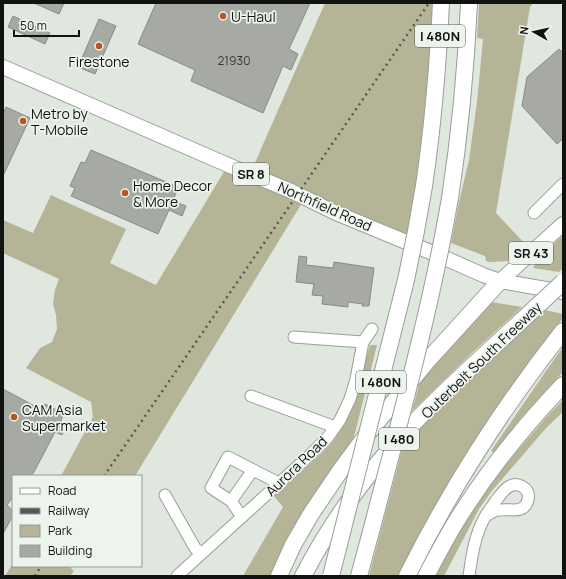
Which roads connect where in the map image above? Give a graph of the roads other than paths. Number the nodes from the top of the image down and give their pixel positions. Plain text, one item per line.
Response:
1 (441, 3) edge
2 (476, 5) edge
3 (3, 67) edge
4 (464, 78) junction
5 (563, 184) edge
6 (534, 213) dead end
7 (563, 224) edge
8 (500, 281) junction
9 (563, 282) edge
10 (563, 292) edge
11 (372, 328) dead end
12 (563, 331) edge
13 (294, 337) dead end
14 (363, 342) junction
15 (563, 385) edge
16 (252, 396) dead end
17 (335, 427) junction
18 (253, 470) junction
19 (279, 483) junction
20 (165, 495) dead end
21 (231, 501) junction
22 (486, 516) dead end
23 (242, 517) junction
24 (201, 554) junction
25 (177, 576) edge
26 (279, 576) edge
27 (303, 576) edge
28 (331, 576) edge
29 (360, 576) edge
30 (407, 576) edge
31 (426, 576) edge
32 (469, 576) edge

1 - 28 highway, I 480N, bridge
2 - 4 highway, I 480N
2 - 4 highway
3 - 8 main road, Northfield Road / SR 8
4 - 29 highway, I 480N, bridge
5 - 6 street
7 - 8 main road, SR 43
8 - 10 main road, Northfield Road / SR 8
8 - 26 highway
9 - 27 highway, Outerbelt South Freeway / I 480, bridge
11 - 14 street, Aurora Road
12 - 30 highway
13 - 14 street
14 - 17 street, Aurora Road
15 - 31 highway
16 - 17 street
17 - 19 street, Aurora Road
18 - 19 street
18 - 21 street
18 - 21 street
19 - 23 street, Aurora Road
20 - 24 street
21 - 23 street
22 - 32 street
23 - 24 street, Aurora Road
24 - 25 street, Aurora Road

